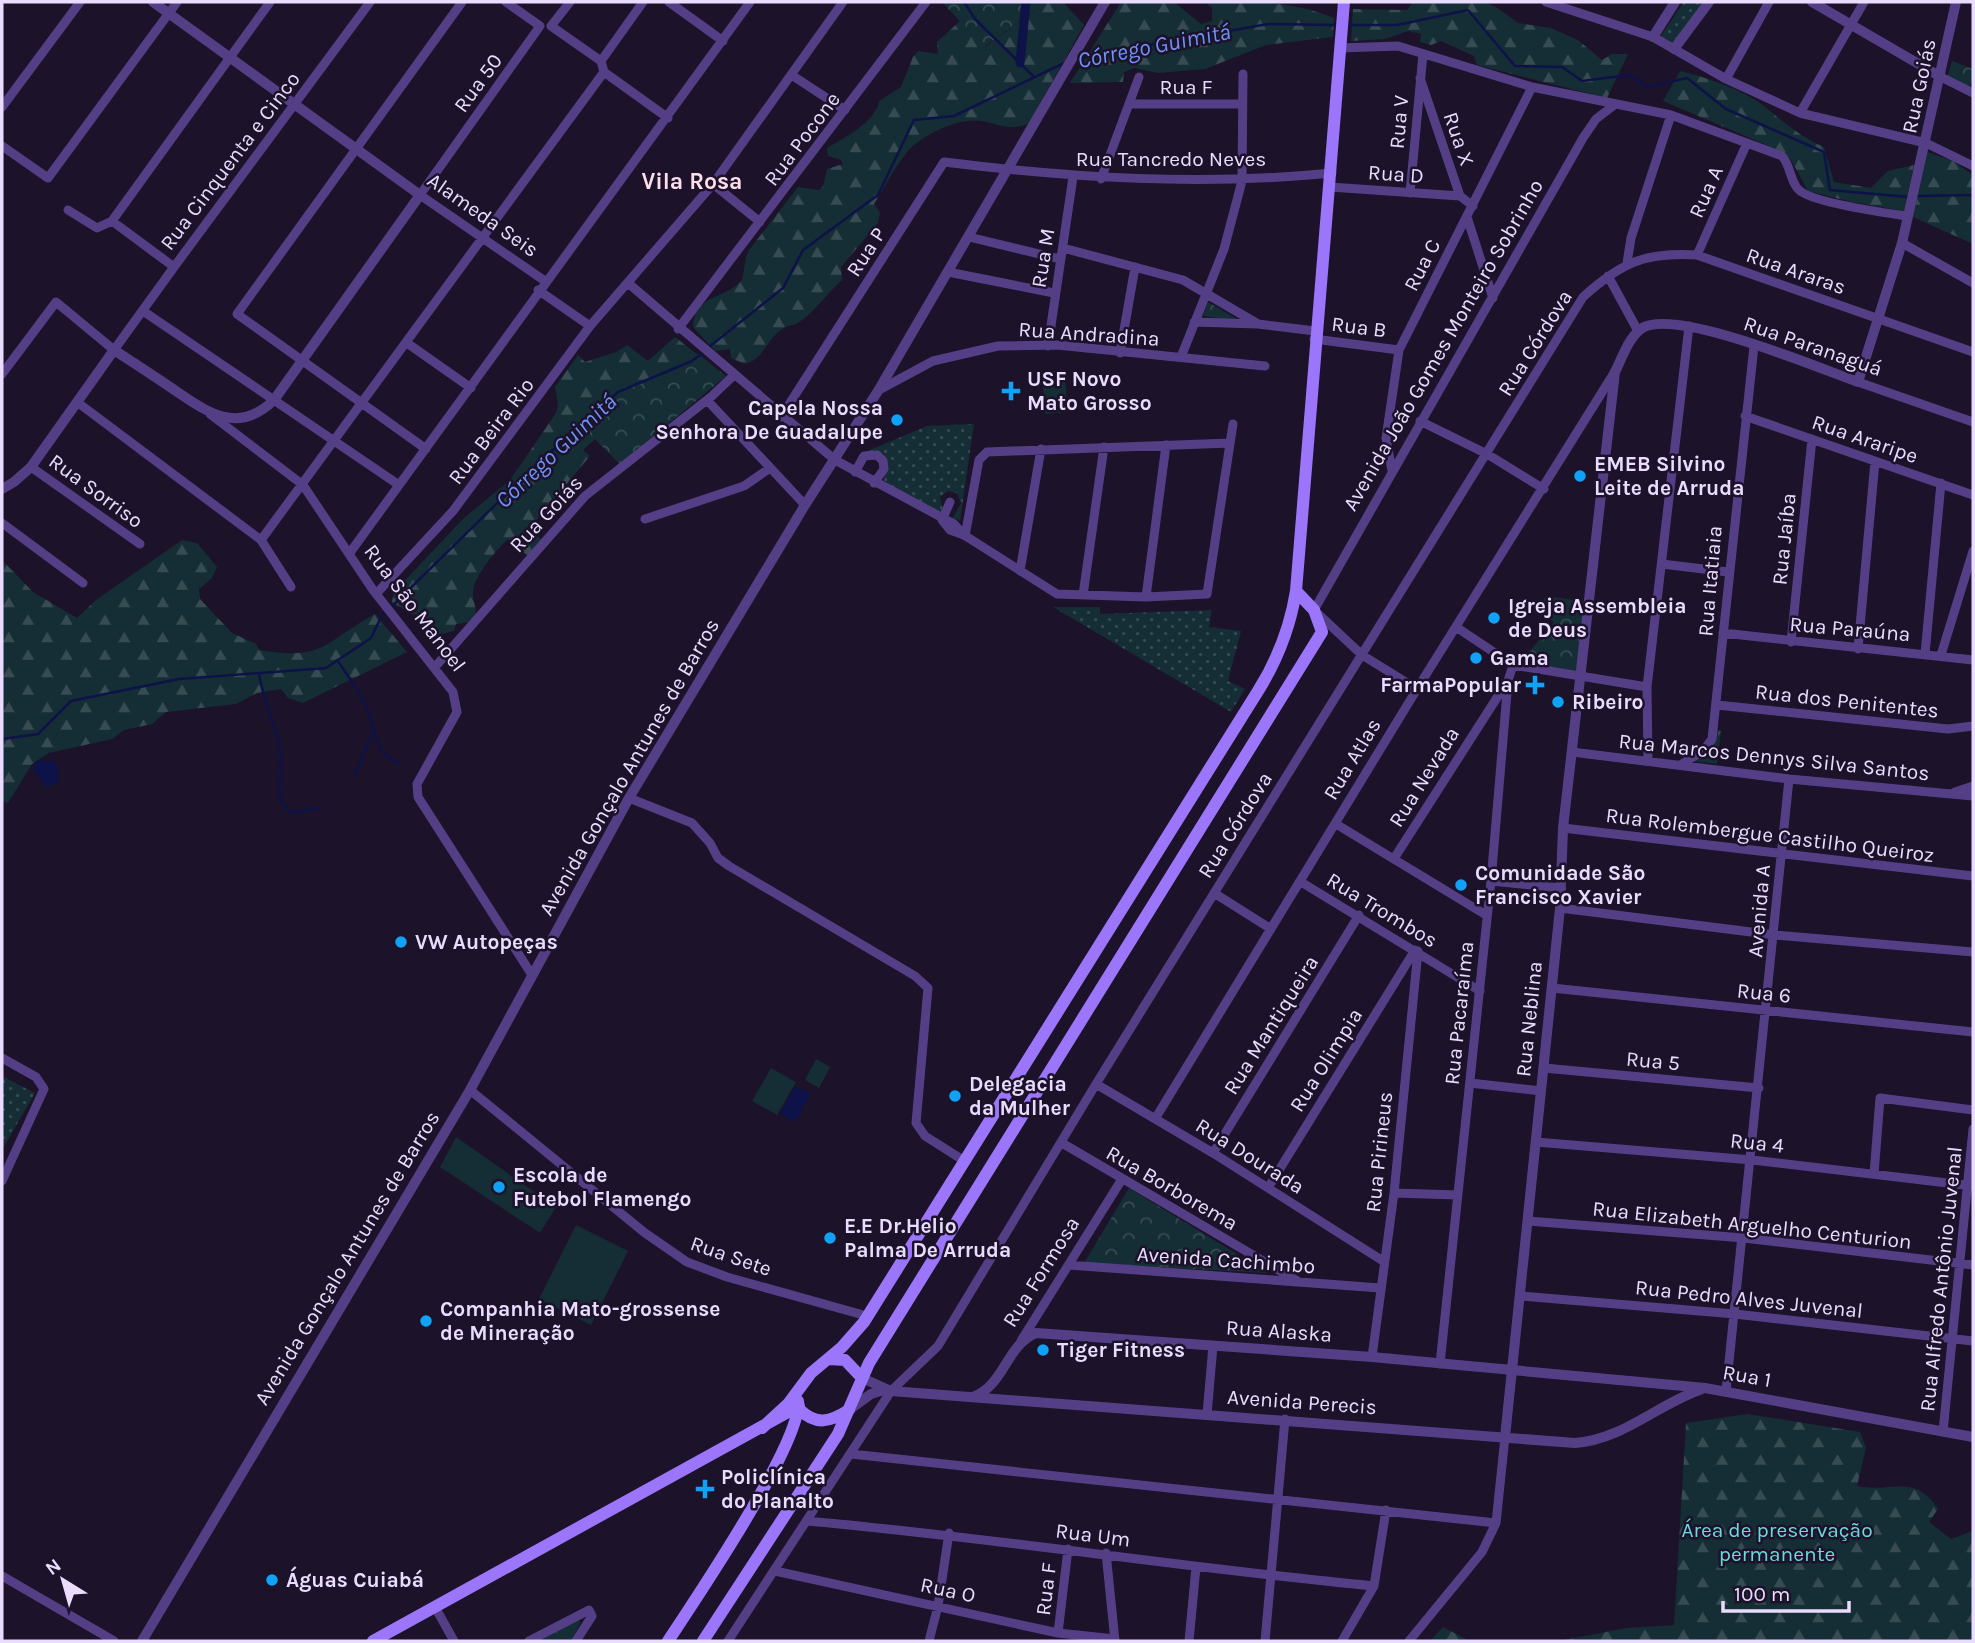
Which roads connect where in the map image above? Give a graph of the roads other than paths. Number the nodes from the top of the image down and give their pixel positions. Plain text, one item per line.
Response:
1 (80, 2) edge
2 (153, 2) edge
3 (177, 2) edge
4 (270, 2) edge
5 (370, 2) edge
6 (463, 2) edge
7 (506, 2) edge
8 (569, 2) edge
9 (643, 2) edge
10 (669, 2) edge
11 (750, 2) edge
12 (843, 2) edge
13 (926, 2) edge
14 (1105, 2) edge
15 (1344, 2) edge
16 (1546, 2) edge
17 (1675, 2) edge
18 (1709, 2) edge
19 (1769, 2) edge
20 (1812, 2) edge
21 (1864, 2) edge
22 (1956, 2) edge
23 (169, 13) junction
24 (1851, 25) junction
25 (1653, 37) junction
26 (723, 41) junction
27 (1340, 42) junction
28 (1674, 49) junction
29 (1423, 54) junction
30 (230, 57) junction
31 (601, 61) junction
32 (604, 72) junction
33 (1244, 74) dead end
34 (793, 76) junction
35 (1139, 77) dead end
36 (1941, 77) junction
37 (1420, 78) junction
38 (1726, 79) junction
39 (1532, 87) junction
40 (1972, 91) edge
41 (295, 104) junction
42 (1130, 104) junction
43 (1241, 104) junction
44 (1613, 106) junction
45 (2, 107) edge
46 (845, 110) junction
47 (1800, 113) junction
48 (1671, 115) junction
49 (668, 118) junction
50 (1747, 143) junction
51 (1926, 144) junction
52 (2, 146) edge
53 (356, 149) junction
54 (1973, 166) edge
55 (1009, 170) junction
56 (1332, 173) junction
57 (1073, 177) junction
58 (1101, 179) junction
59 (1242, 181) junction
60 (713, 184) junction
61 (1330, 187) junction
62 (1410, 193) junction
63 (420, 195) junction
64 (1460, 196) junction
65 (1473, 206) junction
66 (68, 210) dead end
67 (1907, 216) junction
68 (1467, 217) junction
69 (112, 221) junction
70 (760, 222) junction
71 (969, 237) junction
72 (483, 239) junction
73 (1902, 243) junction
74 (1063, 248) junction
75 (1698, 255) junction
76 (1060, 259) junction
77 (1627, 263) junction
78 (174, 267) junction
79 (1135, 267) junction
80 (948, 272) junction
81 (1608, 276) junction
82 (545, 281) junction
83 (1973, 283) edge
84 (628, 284) junction
85 (538, 290) junction
86 (1054, 293) junction
87 (1208, 294) junction
88 (1493, 298) junction
89 (143, 311) junction
90 (1879, 318) junction
91 (1194, 322) junction
92 (1258, 324) junction
93 (590, 326) junction
94 (1689, 326) junction
95 (678, 329) junction
96 (1638, 331) junction
97 (1315, 335) junction
98 (407, 343) junction
99 (1048, 346) junction
100 (1754, 346) junction
101 (114, 350) junction
102 (1399, 350) junction
103 (1973, 352) edge
104 (1120, 353) junction
105 (1181, 357) junction
106 (300, 359) junction
107 (1265, 366) dead end
108 (1615, 372) junction
109 (2, 374) edge
110 (733, 376) junction
111 (1857, 382) junction
112 (471, 388) junction
113 (878, 391) junction
114 (274, 400) junction
115 (707, 400) junction
116 (77, 402) junction
117 (362, 404) junction
118 (209, 414) junction
119 (781, 416) junction
120 (1745, 416) junction
121 (1420, 421) junction
122 (1973, 422) edge
123 (1233, 424) dead end
124 (1812, 439) junction
125 (336, 440) junction
126 (1230, 443) junction
127 (1166, 445) junction
128 (1104, 447) junction
129 (1041, 449) junction
130 (426, 450) junction
131 (1487, 454) junction
132 (835, 460) junction
133 (1875, 461) junction
134 (32, 467) junction
135 (770, 468) junction
136 (1392, 471) junction
137 (855, 472) junction
138 (874, 483) junction
139 (1941, 483) junction
140 (303, 485) junction
141 (399, 485) junction
142 (2, 489) edge
143 (1544, 489) junction
144 (1973, 495) edge
145 (950, 502) dead end
146 (805, 505) junction
147 (645, 519) dead end
148 (942, 520) junction
149 (2, 523) edge
150 (964, 535) junction
151 (261, 540) junction
152 (140, 544) dead end
153 (1973, 551) edge
154 (349, 554) junction
155 (1662, 564) junction
156 (1020, 571) junction
157 (1728, 572) junction
158 (83, 583) dead end
159 (291, 587) dead end
160 (1296, 590) junction
161 (376, 594) junction
162 (1083, 595) junction
163 (1146, 597) junction
164 (1314, 610) junction
165 (1292, 620) junction
166 (1457, 627) junction
167 (1723, 633) junction
168 (1791, 642) junction
169 (1858, 649) junction
170 (1362, 654) junction
171 (1924, 654) junction
172 (1941, 655) junction
173 (1973, 660) edge
174 (1513, 665) junction
175 (435, 667) junction
176 (1582, 678) junction
177 (1508, 681) junction
178 (1647, 687) junction
179 (1417, 689) junction
180 (1717, 705) junction
181 (1973, 726) edge
182 (1572, 752) junction
183 (1648, 760) junction
184 (1682, 764) junction
185 (1789, 779) junction
186 (1973, 786) edge
187 (1950, 793) junction
188 (1973, 796) edge
189 (629, 798) junction
190 (1336, 824) junction
191 (1563, 828) junction
192 (1782, 856) junction
193 (1395, 857) junction
194 (1973, 876) edge
195 (1491, 881) junction
196 (1301, 882) junction
197 (1561, 888) junction
198 (1214, 893) junction
199 (1560, 908) junction
200 (1359, 915) junction
201 (1486, 915) junction
202 (1271, 929) junction
203 (1775, 934) junction
204 (1417, 951) junction
205 (1973, 952) edge
206 (532, 975) junction
207 (1552, 988) junction
208 (1480, 991) junction
209 (1767, 1011) junction
210 (1973, 1032) edge
211 (2, 1058) edge
212 (1544, 1068) junction
213 (1470, 1083) junction
214 (1096, 1084) junction
215 (1759, 1088) junction
216 (470, 1090) junction
217 (1541, 1091) junction
218 (1973, 1110) edge
219 (1155, 1119) junction
220 (1973, 1129) edge
221 (1536, 1142) junction
222 (1062, 1143) junction
223 (1213, 1153) junction
224 (963, 1160) junction
225 (1752, 1160) junction
226 (1874, 1174) junction
227 (1122, 1179) junction
228 (2, 1181) edge
229 (1970, 1186) edge
230 (1268, 1188) junction
231 (1394, 1193) junction
232 (1458, 1195) junction
233 (1528, 1221) junction
234 (1744, 1238) junction
235 (1383, 1261) junction
236 (1961, 1264) junction
237 (1069, 1265) junction
238 (1973, 1265) edge
239 (1302, 1283) junction
240 (1380, 1288) junction
241 (1520, 1296) junction
242 (1038, 1314) junction
243 (1735, 1314) junction
244 (867, 1316) junction
245 (1042, 1333) junction
246 (1952, 1338) junction
247 (1973, 1341) edge
248 (1019, 1343) junction
249 (1213, 1346) junction
250 (1372, 1357) junction
251 (828, 1359) junction
252 (1440, 1364) junction
253 (1513, 1370) junction
254 (862, 1378) junction
255 (993, 1385) junction
256 (1705, 1388) junction
257 (800, 1389) junction
258 (888, 1391) junction
259 (1726, 1391) junction
260 (973, 1397) junction
261 (997, 1399) junction
262 (799, 1408) junction
263 (849, 1410) junction
264 (1207, 1414) junction
265 (1285, 1419) junction
266 (762, 1428) junction
267 (1943, 1432) junction
268 (1505, 1437) junction
269 (1973, 1437) edge
270 (851, 1454) junction
271 (1278, 1498) junction
272 (1386, 1510) junction
273 (807, 1521) junction
274 (1496, 1523) junction
275 (949, 1534) junction
276 (1068, 1549) junction
277 (1106, 1553) junction
278 (1196, 1567) junction
279 (775, 1571) junction
280 (2, 1576) edge
281 (1270, 1577) junction
282 (1374, 1586) junction
283 (938, 1606) junction
284 (435, 1607) junction
285 (1058, 1633) junction
286 (1115, 1640) edge
287 (114, 1641) edge
288 (142, 1641) edge
289 (373, 1641) edge
290 (454, 1641) edge
291 (529, 1641) edge
292 (576, 1641) edge
293 (668, 1641) edge
294 (703, 1641) edge
295 (728, 1641) edge
296 (929, 1641) edge
297 (1189, 1641) edge
298 (1265, 1641) edge
299 (1342, 1641) edge
300 (1409, 1641) edge

1 - 45 street
2 - 23 street, Alameda Seis
3 - 23 street
4 - 30 street
5 - 41 street, Rua Cinquenta e Cinco
6 - 53 street
7 - 63 street, Rua 50
8 - 31 street
9 - 31 street
10 - 26 street
11 - 26 street, Alameda Seis
12 - 34 street, Rua Beira Rio
13 - 46 street, Rua Pocone
14 - 55 street, Avenida Gonçalo Antunes de Barros
15 - 27 main road
16 - 25 street
17 - 25 street
18 - 28 street
19 - 38 street
20 - 24 street
21 - 24 street
22 - 36 street, Rua Goiás
23 - 30 street, Alameda Seis
23 - 52 street
24 - 36 street
24 - 47 street
25 - 28 street
26 - 49 street, Alameda Seis
27 - 29 street
27 - 56 main road
28 - 38 street
29 - 37 street, Rua V
29 - 39 street
30 - 41 street, Alameda Seis
30 - 69 street
31 - 32 street
32 - 49 street
32 - 72 street
33 - 43 street
34 - 46 street
34 - 60 street, Rua Beira Rio
35 - 42 street
36 - 40 street
36 - 51 street, Rua Goiás
37 - 62 street, Rua V
37 - 64 street, Rua X
38 - 47 street
39 - 44 street
39 - 65 street, Rua C
41 - 53 street, Alameda Seis
41 - 78 street, Rua Cinquenta e Cinco
42 - 43 street, Rua F
42 - 58 street
43 - 59 street
44 - 48 street
44 - 88 street, Avenida João Gomes Monteiro Sobrinho
46 - 70 street, Rua Pocone
47 - 51 street
48 - 50 street
48 - 77 street
49 - 82 street, Alameda Seis
50 - 67 street
50 - 75 street, Rua A
51 - 54 street
51 - 67 street, Rua Goiás
53 - 63 street, Alameda Seis
53 - 106 street
55 - 57 street, Rua Tancredo Neves
55 - 71 street, Avenida Gonçalo Antunes de Barros
55 - 119 street, Rua P
56 - 59 street, Rua Tancredo Neves
56 - 61 main road
57 - 58 street, Rua Tancredo Neves
57 - 74 street, Rua M
58 - 59 street, Rua Tancredo Neves
59 - 87 street
60 - 70 street
60 - 84 street, Rua Beira Rio
61 - 62 street, Rua D
61 - 97 main road
62 - 64 street, Rua D
63 - 72 street, Alameda Seis
63 - 106 street
64 - 65 street, Rua X
65 - 68 street, Rua C
66 - 69 street
67 - 73 street, Rua Goiás
68 - 88 street
68 - 102 street, Rua C
69 - 78 street, Rua Cinquenta e Cinco
70 - 95 street, Rua Pocone
71 - 76 street
71 - 80 street, Avenida Gonçalo Antunes de Barros
72 - 82 street, Alameda Seis
72 - 98 street
73 - 83 street
73 - 90 street, Rua Goiás
74 - 76 street, Rua M
74 - 79 street
75 - 77 street, Rua Araras
75 - 90 street, Rua Araras
76 - 86 street, Rua M
77 - 81 street, Rua Araras
78 - 89 street
79 - 87 street
79 - 104 street
80 - 86 street
80 - 113 street, Avenida Gonçalo Antunes de Barros
81 - 96 street
81 - 131 street, Rua Córdova
82 - 85 street, Alameda Seis
84 - 93 street, Rua Beira Rio
84 - 95 street
85 - 93 street
85 - 112 street, Alameda Seis
86 - 99 street, Rua M
87 - 91 street
87 - 92 street
88 - 121 street, Avenida João Gomes Monteiro Sobrinho
89 - 101 street
89 - 114 street
90 - 103 street, Rua Araras
90 - 111 street, Rua Goiás
91 - 92 street, Rua B
91 - 105 street
92 - 97 street, Rua B
93 - 161 street, Rua Beira Rio
94 - 96 street, Rua Paranaguá
94 - 100 street, Rua Paranaguá
94 - 155 street
95 - 110 street
96 - 108 street, Rua Atlas
97 - 102 street, Rua B
97 - 160 main road
98 - 112 street
98 - 117 street
99 - 104 street, Rua Andradina
99 - 113 street, Rua Andradina
100 - 111 street, Rua Paranaguá
100 - 120 street, Rua Itatiaia
101 - 109 street, Rua São Manoel
101 - 116 street
101 - 118 street, Rua São Manoel
102 - 136 street, Rua C
104 - 105 street, Rua Andradina
105 - 107 street, Rua Andradina
106 - 114 street
106 - 117 street
108 - 143 street, Rua Atlas
108 - 176 street, Rua Neblina
110 - 115 street, Rua Goiás
110 - 119 street
111 - 122 street, Rua Paranaguá
112 - 130 street, Alameda Seis
113 - 132 street, Avenida Gonçalo Antunes de Barros
114 - 118 street
114 - 125 street
115 - 135 street
115 - 175 street, Rua Goiás
116 - 134 street
116 - 151 street
117 - 125 street
117 - 130 street
118 - 140 street, Rua São Manoel
119 - 132 street
120 - 124 street, Rua Araripe
120 - 157 street, Rua Itatiaia
121 - 131 street
121 - 136 street, Avenida João Gomes Monteiro Sobrinho
123 - 126 street
124 - 133 street, Rua Araripe
124 - 168 street, Rua Jaíba
125 - 140 street
125 - 141 street
126 - 127 street
126 - 163 street
127 - 128 street
127 - 163 street
128 - 129 street
128 - 162 street
129 - 150 street
129 - 156 street
130 - 141 street, Alameda Seis
131 - 143 street
131 - 170 street, Rua Córdova
132 - 137 street
132 - 146 street, Avenida Gonçalo Antunes de Barros
133 - 139 street, Rua Araripe
133 - 169 street
134 - 142 street
134 - 152 street, Rua Sorriso
135 - 146 street
135 - 147 street
136 - 164 street, Avenida João Gomes Monteiro Sobrinho
137 - 138 street
137 - 138 street
138 - 148 street
139 - 144 street, Rua Araripe
139 - 171 street
140 - 151 street
140 - 154 street, Rua São Manoel
141 - 154 street, Alameda Seis
143 - 166 street, Rua Atlas
145 - 148 street
146 - 189 street, Avenida Gonçalo Antunes de Barros
148 - 150 street
149 - 158 street
150 - 156 street
151 - 159 street
153 - 172 street
154 - 161 street, Rua São Manoel
155 - 157 street
155 - 178 street
156 - 162 street
157 - 167 street, Rua Itatiaia
160 - 164 main road
160 - 165 main road
161 - 175 street, Rua São Manoel
162 - 163 street
164 - 165 main road
164 - 170 street
164 - 254 main road
165 - 224 main road
166 - 174 street
166 - 179 street, Rua Atlas
167 - 168 street, Rua Paraúna
167 - 180 street, Rua Itatiaia
168 - 169 street, Rua Paraúna
169 - 171 street, Rua Paraúna
170 - 179 street
170 - 198 street, Rua Córdova
171 - 172 street, Rua Paraúna
172 - 173 street, Rua Paraúna
174 - 176 street
174 - 177 street, Rua Pacaraíma
175 - 206 street, Rua São Manoel
176 - 178 street
176 - 182 street, Rua Neblina
177 - 193 street, Rua Nevada
177 - 195 street, Rua Pacaraíma
178 - 183 street
179 - 190 street, Rua Atlas
180 - 181 street, Rua dos Penitentes
180 - 184 street, Rua Itatiaia
182 - 183 street, Rua Marcos Dennys Silva Santos
182 - 191 street, Rua Neblina
183 - 184 street, Rua Marcos Dennys Silva Santos
184 - 185 street, Rua Marcos Dennys Silva Santos
185 - 187 street, Rua Marcos Dennys Silva Santos
185 - 192 street, Avenida A
186 - 187 street
187 - 188 street, Rua Marcos Dennys Silva Santos
189 - 206 street, Avenida Gonçalo Antunes de Barros
189 - 224 street
190 - 193 street
190 - 196 street, Rua Atlas
191 - 192 street, Rua Rolembergue Castilho Queiroz
191 - 197 street, Rua Neblina
192 - 194 street, Rua Rolembergue Castilho Queiroz
192 - 203 street, Avenida A
193 - 201 street
195 - 197 street
195 - 201 street, Rua Pacaraíma
196 - 200 street, Rua Trombos
196 - 202 street, Rua Atlas
197 - 199 street, Rua Neblina
198 - 202 street
198 - 214 street, Rua Córdova
199 - 203 street
199 - 207 street, Rua Neblina
200 - 204 street, Rua Trombos
200 - 223 street, Rua Mantiqueira
201 - 208 street, Rua Pacaraíma
202 - 219 street, Rua Atlas
203 - 205 street
203 - 209 street, Avenida A
204 - 208 street, Rua Trombos
204 - 230 street, Rua Olimpia
204 - 231 street, Rua Pirineus
206 - 216 street, Avenida Gonçalo Antunes de Barros
207 - 209 street, Rua 6
207 - 212 street, Rua Neblina
208 - 213 street, Rua Pacaraíma
209 - 210 street, Rua 6
209 - 215 street, Avenida A
211 - 228 street
212 - 215 street, Rua 5
212 - 217 street, Rua Neblina
213 - 217 street
213 - 232 street, Rua Pacaraíma
214 - 219 street, Rua Dourada
214 - 222 street, Rua Córdova
215 - 225 street, Avenida A
216 - 244 street, Rua Sete
216 - 288 street, Avenida Gonçalo Antunes de Barros
217 - 221 street, Rua Neblina
218 - 226 street
219 - 223 street, Rua Dourada
220 - 229 street, Rua Alfredo Antônio Juvenal
221 - 225 street, Rua 4
221 - 233 street, Rua Neblina
222 - 227 street, Rua Borborema
222 - 258 street, Rua Córdova
223 - 230 street, Rua Dourada
224 - 244 main road
225 - 226 street, Rua 4
225 - 234 street, Avenida A
226 - 229 street, Rua 4
227 - 237 street, Rua Formosa
227 - 239 street, Rua Borborema
229 - 236 street, Rua Alfredo Antônio Juvenal
230 - 235 street, Rua Dourada
231 - 232 street
231 - 235 street, Rua Pirineus
232 - 252 street, Rua Pacaraíma
233 - 234 street, Rua Elizabeth Arguelho Centurion
233 - 241 street, Rua Neblina
234 - 236 street, Rua Elizabeth Arguelho Centurion
234 - 243 street, Avenida A
235 - 240 street, Rua Pirineus
236 - 238 street, Rua Elizabeth Arguelho Centurion
236 - 246 street, Rua Alfredo Antônio Juvenal
237 - 239 street, Avenida Cachimbo
237 - 242 street, Rua Formosa
239 - 240 street, Avenida Cachimbo
240 - 250 street, Rua Pirineus
241 - 243 street, Rua Pedro Alves Juvenal
241 - 253 street, Rua Neblina
242 - 245 street
242 - 248 street, Rua Formosa
243 - 246 street, Rua Pedro Alves Juvenal
243 - 259 street, Avenida A
244 - 251 main road
245 - 248 street, Rua Alaska
245 - 249 street, Rua Alaska
246 - 247 street, Rua Pedro Alves Juvenal
246 - 267 street, Rua Alfredo Antônio Juvenal
248 - 255 street, Rua Formosa
249 - 250 street, Rua Alaska
249 - 264 street
250 - 252 street, Rua Alaska
251 - 254 main road
251 - 257 main road
252 - 253 street, Rua Alaska
253 - 256 street, Rua 1
253 - 268 street, Rua Neblina
254 - 258 street, Avenida Perecis
254 - 263 main road
255 - 260 street, Rua Formosa
255 - 261 street
256 - 259 street, Rua 1
256 - 268 street, Avenida Perecis
257 - 262 main road
257 - 266 main road
258 - 260 street, Avenida Perecis
258 - 263 street
258 - 270 street, Rua Córdova
259 - 267 street, Rua 1
260 - 261 street, Avenida Perecis
261 - 264 street, Avenida Perecis
262 - 263 main road
262 - 266 main road
262 - 293 main road
263 - 294 main road
264 - 265 street, Avenida Perecis
265 - 268 street, Avenida Perecis
265 - 271 street
266 - 284 main road
267 - 269 street, Rua 1
268 - 274 street, Rua Neblina
270 - 271 street
270 - 273 street, Rua Córdova
271 - 272 street
271 - 281 street
272 - 274 street
272 - 282 street
273 - 275 street, Rua Um
273 - 279 street, Rua Córdova
274 - 300 street, Rua Neblina
275 - 276 street, Rua Um
275 - 283 street
276 - 277 street, Rua Um
276 - 285 street, Rua F
277 - 278 street, Rua Um
277 - 286 street, Rua O
278 - 281 street, Rua Um
278 - 297 street
279 - 283 street, Rua O
279 - 295 street, Rua Córdova
280 - 287 street
281 - 282 street, Rua Um
281 - 298 street
282 - 299 street
283 - 285 street, Rua O
283 - 296 street
284 - 289 main road
284 - 290 street
285 - 286 street, Rua O
291 - 292 street

